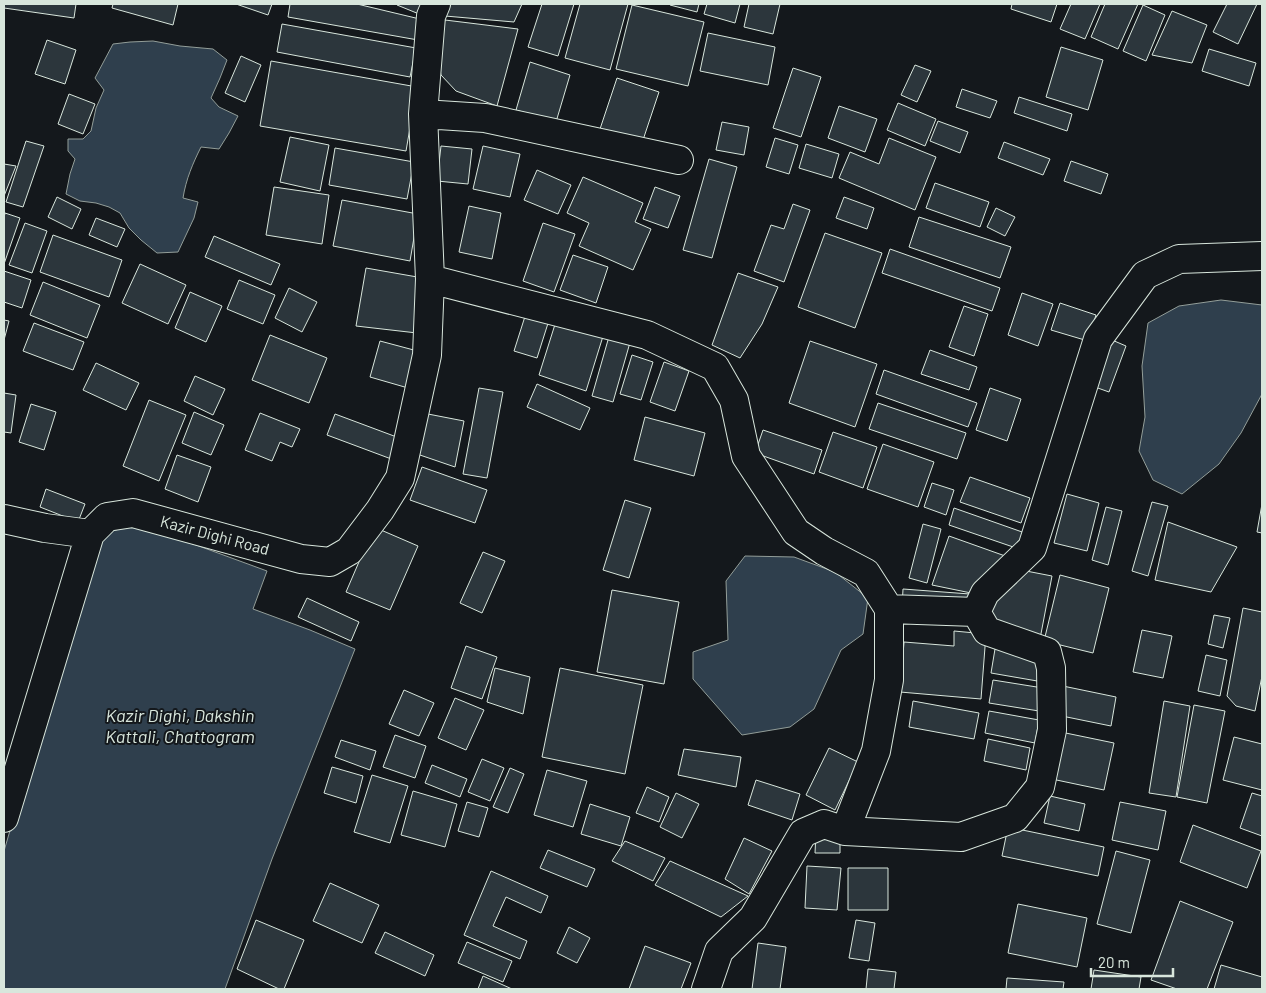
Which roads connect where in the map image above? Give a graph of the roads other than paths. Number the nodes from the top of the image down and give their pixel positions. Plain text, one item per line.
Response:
1 (436, 4) edge
2 (423, 114) junction
3 (679, 160) dead end
4 (1262, 256) edge
5 (430, 279) junction
6 (4, 519) edge
7 (90, 534) junction
8 (889, 609) junction
9 (976, 612) junction
10 (4, 818) edge
11 (845, 830) junction
12 (706, 989) edge

1 - 2 street, Kazir Dighi Road
2 - 3 street
2 - 5 street, Kazir Dighi Road
4 - 9 street
5 - 7 street, Kazir Dighi Road
5 - 8 street
6 - 7 street
7 - 10 street, Kazir Dighi Road
8 - 9 street
8 - 11 street
9 - 11 street
11 - 12 street

